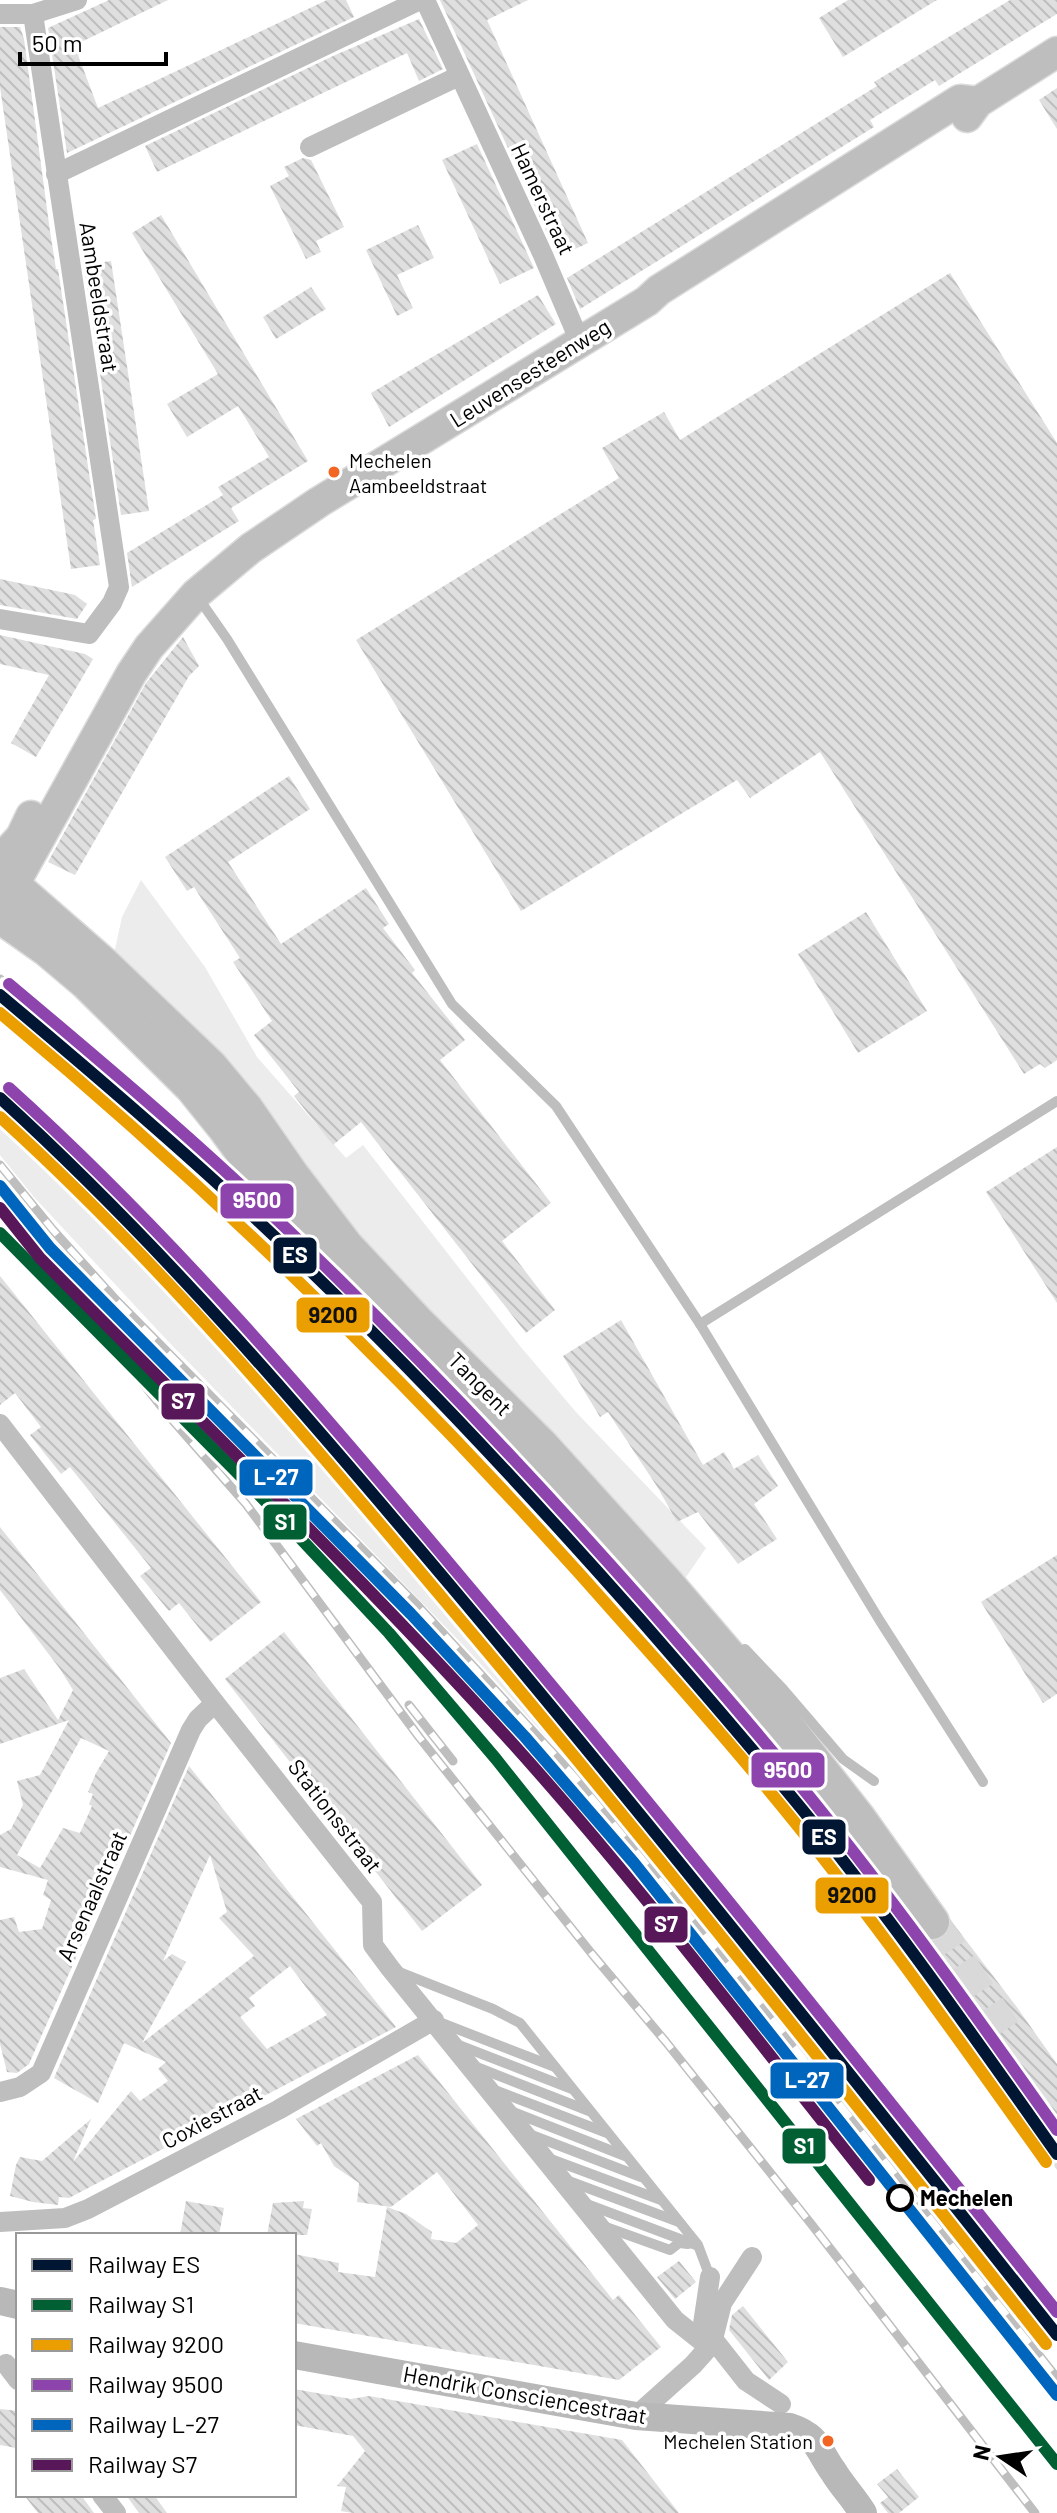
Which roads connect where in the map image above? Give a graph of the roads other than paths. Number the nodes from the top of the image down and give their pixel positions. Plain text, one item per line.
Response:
1 (77, 0) edge
2 (422, 0) edge
3 (0, 14) edge
4 (33, 14) junction
5 (1057, 52) edge
6 (459, 76) junction
7 (310, 147) dead end
8 (56, 174) junction
9 (580, 342) junction
10 (251, 548) junction
11 (196, 594) junction
12 (0, 619) edge
13 (41, 794) junction
14 (0, 826) edge
15 (3, 889) edge
16 (1057, 1101) edge
17 (700, 1324) junction
18 (0, 1424) edge
19 (668, 1585) junction
20 (703, 1606) dead end
21 (733, 1637) dead end
22 (215, 1703) junction
23 (874, 1781) dead end
24 (983, 1782) dead end
25 (836, 1836) junction
26 (870, 1891) tunnel mouth
27 (932, 1922) tunnel mouth
28 (390, 1968) junction
29 (922, 1970) dead end
30 (434, 2020) junction
31 (450, 2041) junction
32 (468, 2064) junction
33 (556, 2067) junction
34 (487, 2087) junction
35 (574, 2090) junction
36 (0, 2092) edge
37 (505, 2109) junction
38 (592, 2112) junction
39 (524, 2132) junction
40 (609, 2134) junction
41 (542, 2155) junction
42 (627, 2156) junction
43 (560, 2178) junction
44 (645, 2179) junction
45 (578, 2201) junction
46 (662, 2201) junction
47 (0, 2222) edge
48 (597, 2223) junction
49 (680, 2223) junction
50 (698, 2245) junction
51 (752, 2257) dead end
52 (710, 2277) joint
53 (709, 2347) junction
54 (296, 2355) edge
55 (636, 2416) junction
56 (771, 2419) junction
57 (104, 2497) edge
58 (116, 2513) edge
59 (863, 2513) edge

1 - 4 street
2 - 6 street, Hamerstraat
2 - 8 street
3 - 4 street
4 - 8 street, Aambeeldstraat
5 - 9 main road, Leuvensesteenweg
6 - 7 street
6 - 9 street, Hamerstraat
8 - 12 street, Aambeeldstraat
9 - 10 main road, Leuvensesteenweg
10 - 11 main road, Leuvensesteenweg
10 - 13 main road, Leuvensesteenweg
11 - 15 main road, Leuvensesteenweg
11 - 17 lane
13 - 14 main road
13 - 15 main road, Leuvensesteenweg
15 - 19 highway, Tangent
15 - 25 highway, Tangent
16 - 17 lane
17 - 24 lane
18 - 22 street, Stationsstraat
19 - 20 lane
19 - 27 highway, Tangent
21 - 23 lane
22 - 28 street, Stationsstraat
22 - 36 street, Arsenaalstraat
25 - 26 highway, Tangent
25 - 29 lane
28 - 30 street, Stationsstraat
28 - 33 lane
30 - 31 street, Stationsstraat
30 - 33 lane
30 - 47 street, Coxiestraat
31 - 32 street, Stationsstraat
31 - 35 lane
32 - 34 street, Stationsstraat
32 - 38 lane
33 - 35 lane
34 - 37 street, Stationsstraat
34 - 40 lane
35 - 38 lane
37 - 39 street, Stationsstraat
37 - 42 lane
38 - 40 lane
39 - 41 street, Stationsstraat
39 - 44 lane
40 - 42 lane
41 - 43 street, Stationsstraat
41 - 46 lane
42 - 44 lane
43 - 45 street, Stationsstraat
43 - 49 lane
44 - 46 lane
45 - 48 street, Stationsstraat
45 - 50 lane
46 - 49 lane
48 - 50 lane
48 - 53 street, Stationsstraat
49 - 50 lane
50 - 52 lane
51 - 56 street
52 - 53 street
53 - 55 street
53 - 56 street, Stationsstraat
54 - 55 street, Hendrik Consciencestraat
55 - 56 street, Hendrik Consciencestraat
56 - 59 street, Hendrik Consciencestraat
57 - 58 street

